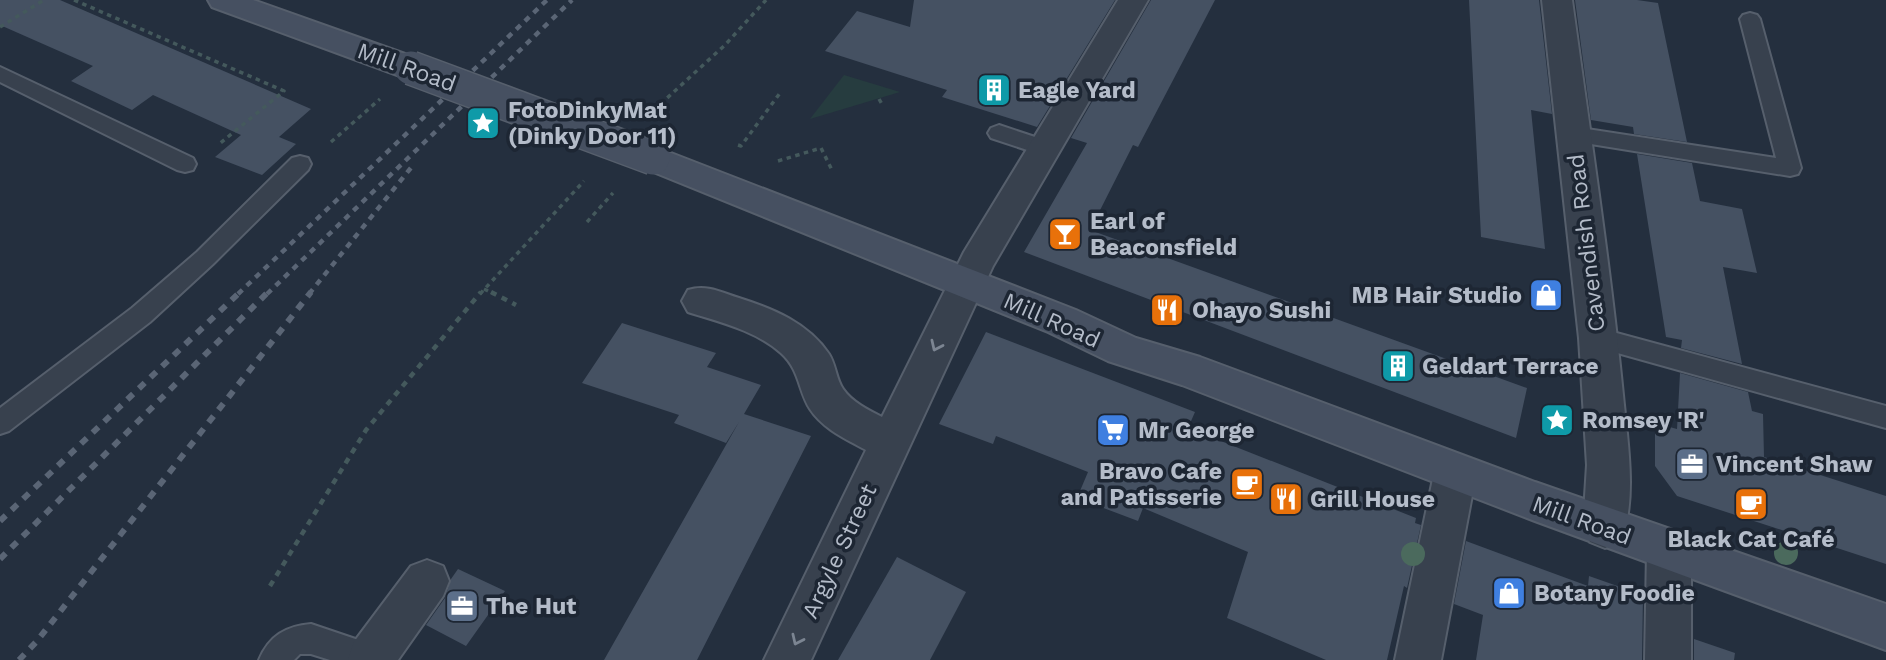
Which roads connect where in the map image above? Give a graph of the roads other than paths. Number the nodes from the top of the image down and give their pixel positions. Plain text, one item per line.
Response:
1 (223, 0) edge
2 (1133, 0) edge
3 (1557, 0) edge
4 (1750, 19) dead end
5 (0, 75) edge
6 (999, 133) dead end
7 (1574, 135) junction
8 (1045, 148) junction
9 (185, 164) dead end
10 (300, 164) dead end
11 (965, 284) junction
12 (701, 301) dead end
13 (1598, 338) junction
14 (1886, 417) edge
15 (0, 423) edge
16 (890, 442) junction
17 (1455, 474) junction
18 (1605, 528) junction
19 (1669, 552) junction
20 (427, 582) dead end
21 (1886, 627) edge
22 (373, 659) edge
23 (274, 660) edge
24 (787, 660) edge
25 (1418, 660) edge
26 (1668, 660) edge

1 - 11 street, Mill Road, bridge
2 - 8 street, Argyle Street
3 - 7 street, Cavendish Road
4 - 7 lane
5 - 9 lane
6 - 8 lane
7 - 13 street, Cavendish Road
8 - 11 street, Argyle Street
10 - 15 lane
11 -> 16 street, Argyle Street
11 - 17 street, Mill Road
12 - 16 street
13 - 14 lane
13 - 18 street, Cavendish Road
16 -> 24 street, Argyle Street
17 - 18 street, Mill Road
17 - 25 street
18 - 19 street, Mill Road
19 - 21 street, Mill Road
19 - 26 street
20 - 22 street
22 - 23 lane

